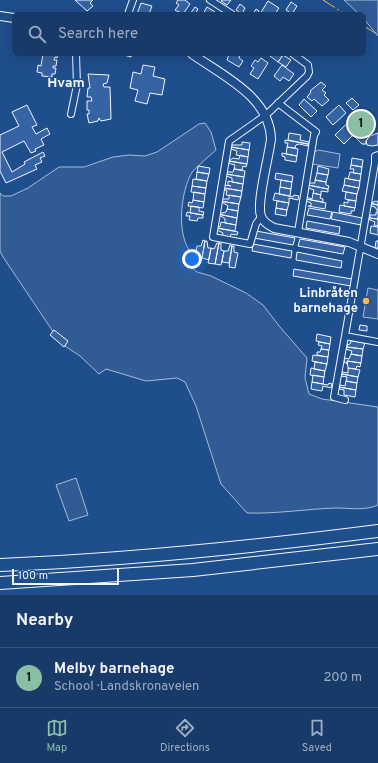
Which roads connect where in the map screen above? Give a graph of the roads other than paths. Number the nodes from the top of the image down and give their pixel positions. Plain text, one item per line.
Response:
1 (133, 0) edge
2 (210, 0) edge
3 (129, 12) edge
4 (229, 12) edge
5 (0, 16) edge
6 (12, 18) edge
7 (76, 56) edge
8 (195, 56) edge
9 (295, 56) edge
10 (278, 102) junction
11 (71, 114) dead end
12 (266, 115) junction
13 (378, 154) edge
14 (261, 217) junction
15 (298, 232) junction
16 (361, 248) junction
17 (378, 254) edge
18 (345, 336) junction
19 (378, 342) edge
20 (345, 400) dead end
21 (378, 531) edge
22 (378, 548) edge
23 (0, 565) edge
24 (0, 583) edge

1 - 3 street
2 - 4 street
5 - 6 street
7 - 11 street
8 - 12 street
9 - 10 street
10 - 12 street
10 - 15 street
12 - 14 street
12 - 14 street
13 - 16 street
14 - 15 street
15 - 16 street
16 - 17 street
16 - 18 street
18 - 19 street
18 - 20 street
21 - 23 highway
22 - 24 highway

